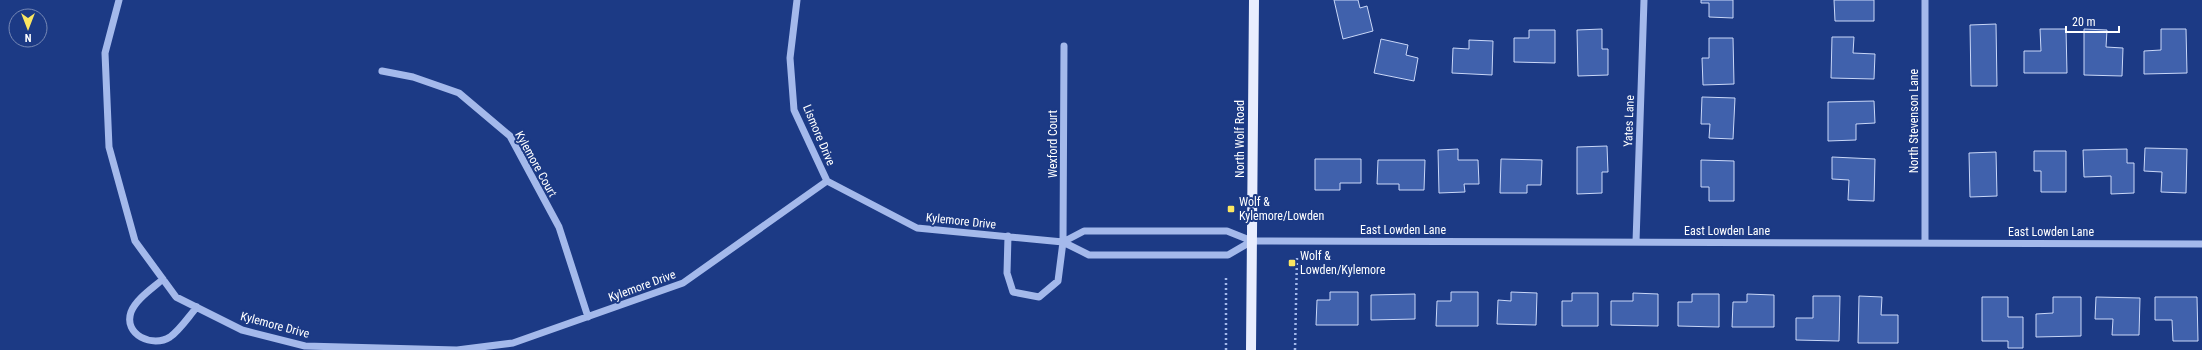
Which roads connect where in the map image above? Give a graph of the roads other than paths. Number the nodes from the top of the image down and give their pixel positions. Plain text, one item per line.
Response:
1 (119, 0) edge
2 (797, 0) edge
3 (1254, 0) edge
4 (1644, 0) edge
5 (1925, 0) edge
6 (1064, 46) dead end
7 (382, 71) dead end
8 (826, 181) junction
9 (1008, 236) junction
10 (1252, 241) junction
11 (1063, 242) junction
12 (1636, 242) junction
13 (1925, 242) junction
14 (2202, 244) edge
15 (163, 279) junction
16 (198, 307) junction
17 (588, 317) junction
18 (1252, 350) edge

1 - 15 street, Kylemore Drive
2 - 8 street, Lismore Drive
3 - 10 main road, North Wolf Road
4 - 12 street, Yates Lane
5 - 13 street, North Stevenson Lane
6 - 11 street, Wexford Court
7 - 17 street, Kylemore Court
8 - 9 street, Kylemore Drive
8 - 17 street, Kylemore Drive
9 - 11 street, Kylemore Drive
9 - 11 street, Wexford Court
10 - 11 street
10 - 11 street, Kylemore Drive
10 - 12 street, East Lowden Lane
10 - 18 main road, North Wolf Road
12 - 13 street, East Lowden Lane
13 - 14 street, East Lowden Lane
15 - 16 street, Kylemore Drive
15 - 16 street
16 - 17 street, Kylemore Drive

